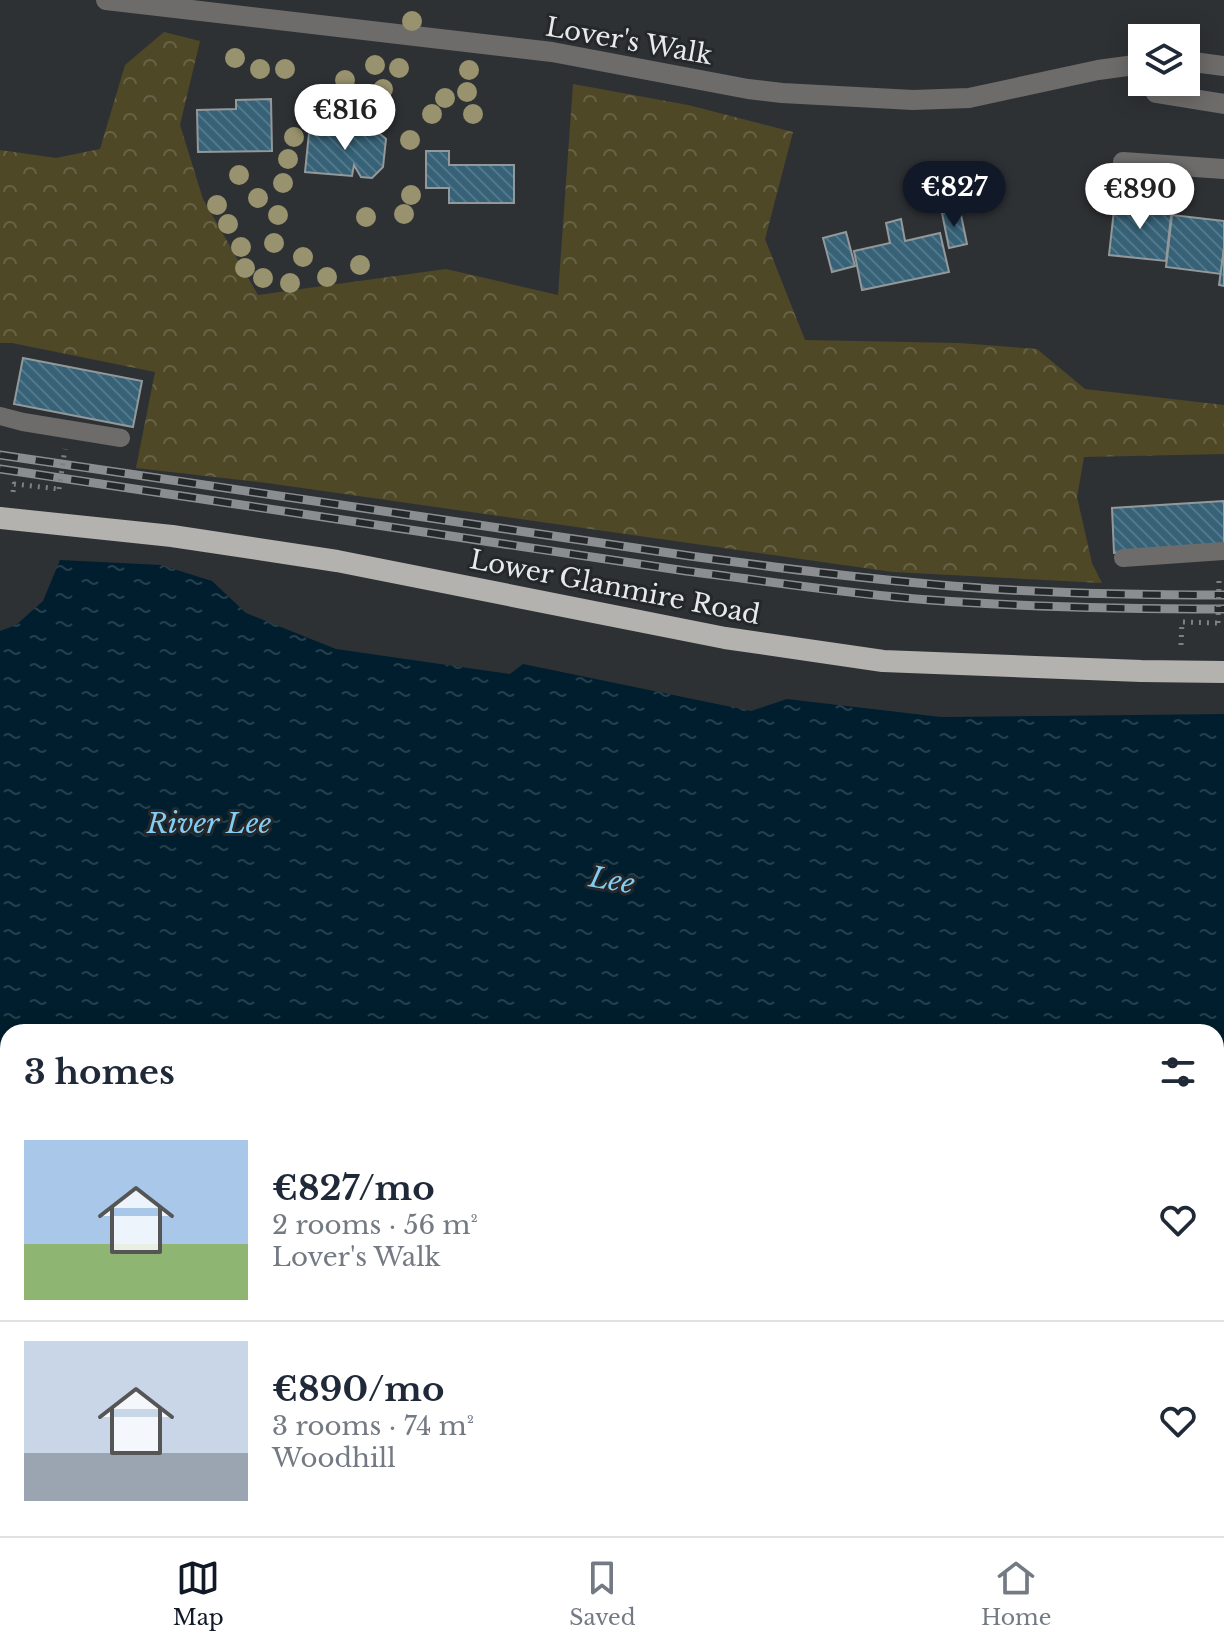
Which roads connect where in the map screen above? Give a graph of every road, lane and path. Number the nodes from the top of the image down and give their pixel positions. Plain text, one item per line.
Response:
1 (106, 0) edge
2 (1200, 63) edge
3 (1128, 66) edge
4 (1224, 66) edge
5 (1175, 96) edge
6 (1224, 104) edge
7 (1123, 162) dead end
8 (1224, 169) edge
9 (0, 416) edge
10 (121, 438) dead end
11 (65, 449) dead end
12 (13, 492) dead end
13 (0, 518) edge
14 (1224, 551) edge
15 (1123, 558) dead end
16 (1219, 580) dead end
17 (1181, 645) dead end
18 (1224, 672) edge

1 - 3 street, Lover's Walk
2 - 4 street
5 - 6 street
7 - 8 street
9 - 10 street
11 - 12 path, bridge
13 - 18 highway, Lower Glanmire Road
14 - 15 street
16 - 17 path, bridge

